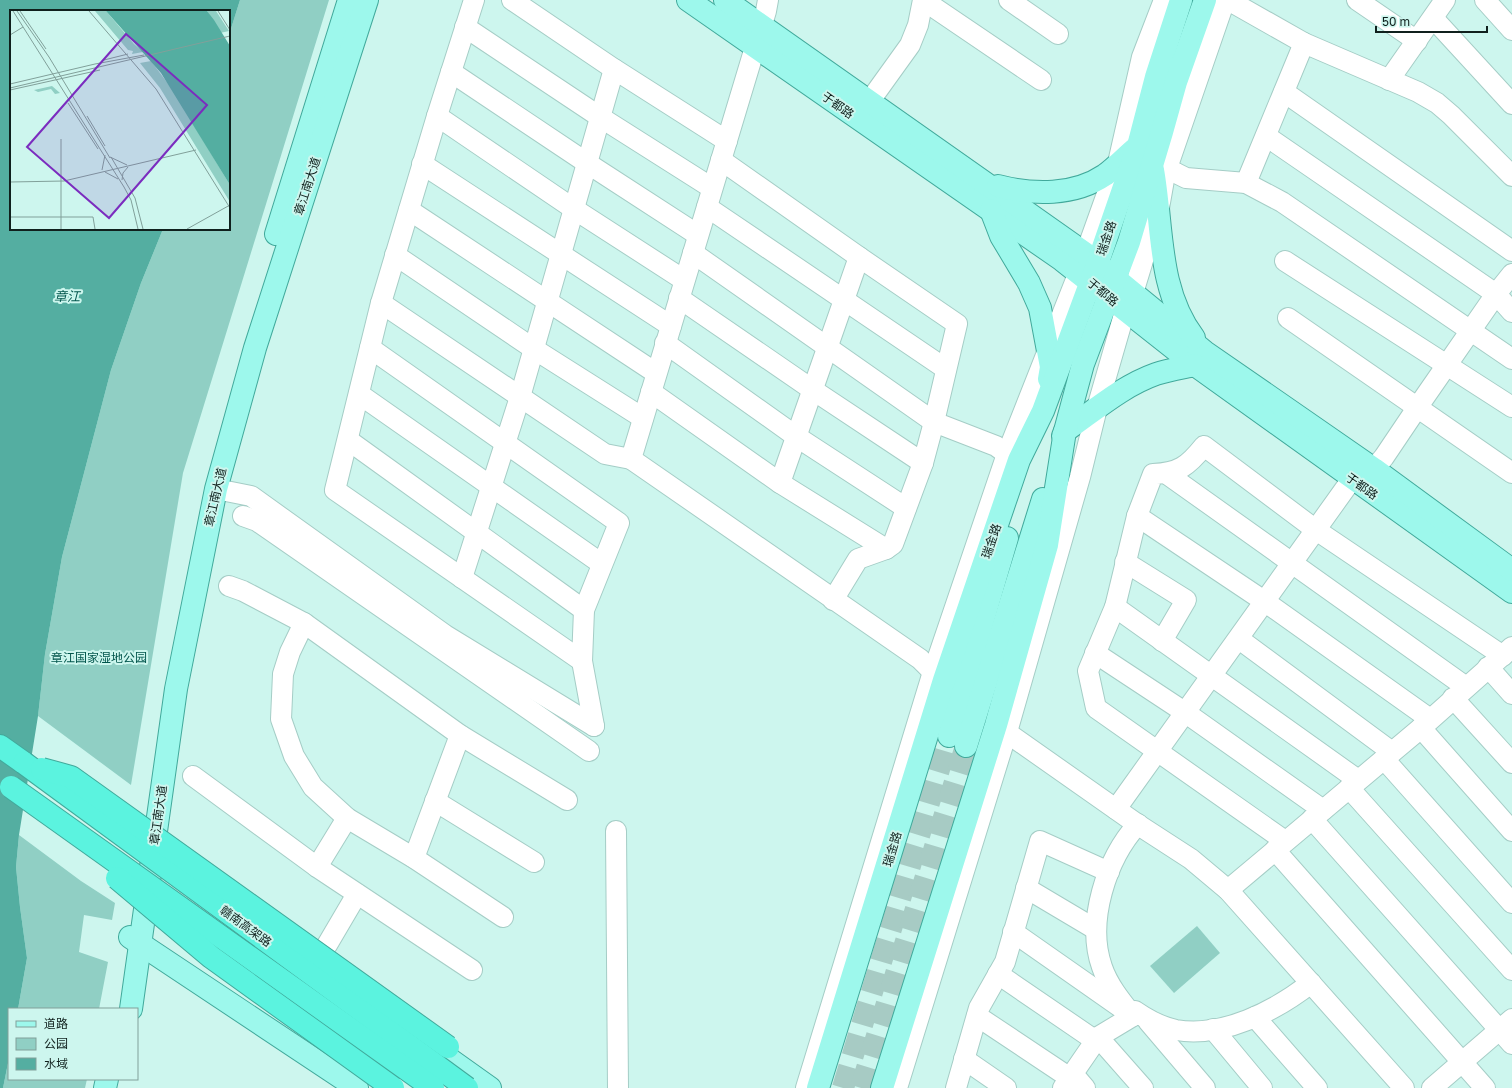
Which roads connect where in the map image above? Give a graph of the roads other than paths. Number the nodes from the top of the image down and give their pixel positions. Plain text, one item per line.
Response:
1 (349, 0) edge
2 (368, 0) edge
3 (474, 0) edge
4 (512, 0) edge
5 (688, 0) edge
6 (725, 0) edge
7 (768, 0) edge
8 (923, 0) edge
9 (1009, 0) edge
10 (1164, 0) edge
11 (1180, 0) edge
12 (1205, 0) edge
13 (1226, 0) edge
14 (1357, 0) edge
15 (1485, 0) edge
16 (1440, 5) edge
17 (762, 26) junction
18 (465, 28) junction
19 (1512, 30) edge
20 (1058, 34) dead end
21 (1417, 41) junction
22 (1304, 43) junction
23 (755, 47) junction
24 (614, 69) junction
25 (451, 72) junction
26 (1041, 80) dead end
27 (1389, 80) junction
28 (1284, 92) junction
29 (869, 102) junction
30 (1512, 104) edge
31 (437, 116) junction
32 (600, 117) junction
33 (1266, 136) junction
34 (727, 141) junction
35 (1138, 146) junction
36 (721, 160) junction
37 (1118, 163) junction
38 (422, 164) junction
39 (587, 164) junction
40 (1160, 167) junction
41 (1512, 176) edge
42 (1246, 183) junction
43 (989, 184) junction
44 (709, 198) junction
45 (1159, 208) junction
46 (574, 209) junction
47 (408, 210) junction
48 (991, 210) junction
49 (696, 244) junction
50 (1512, 251) edge
51 (395, 255) junction
52 (561, 255) junction
53 (858, 257) junction
54 (1285, 262) dead end
55 (1088, 267) junction
56 (1512, 274) edge
57 (1112, 287) junction
58 (682, 289) junction
59 (1496, 294) junction
60 (843, 301) junction
61 (548, 302) junction
62 (1129, 302) junction
63 (381, 303) junction
64 (1512, 312) edge
65 (1288, 318) dead end
66 (1472, 331) junction
67 (668, 334) junction
68 (827, 347) junction
69 (370, 348) junction
70 (534, 348) junction
71 (1049, 351) junction
72 (1200, 358) junction
73 (1512, 359) edge
74 (1447, 365) junction
75 (946, 370) junction
76 (656, 373) junction
77 (812, 390) junction
78 (651, 392) junction
79 (359, 394) junction
80 (520, 397) junction
81 (1512, 407) edge
82 (1097, 408) junction
83 (1417, 408) junction
84 (1043, 411) junction
85 (643, 418) junction
86 (934, 422) junction
87 (1065, 431) junction
88 (796, 436) junction
89 (348, 440) junction
90 (506, 443) junction
91 (1013, 457) junction
92 (631, 459) junction
93 (923, 464) junction
94 (1374, 469) junction
95 (1512, 473) edge
96 (1167, 474) junction
97 (1352, 479) junction
98 (780, 483) junction
99 (492, 486) junction
100 (216, 489) junction
101 (906, 508) junction
102 (243, 516) dead end
103 (1137, 516) junction
104 (1316, 530) junction
105 (476, 533) junction
106 (886, 549) junction
107 (1125, 562) junction
108 (1292, 563) junction
109 (602, 564) junction
110 (1512, 570) edge
111 (462, 578) junction
112 (229, 586) dead end
113 (1512, 592) edge
114 (833, 600) junction
115 (1264, 601) junction
116 (1114, 607) junction
117 (584, 610) junction
118 (304, 623) junction
119 (1239, 639) junction
120 (1162, 641) junction
121 (1095, 653) junction
122 (1501, 657) edge
123 (582, 661) junction
124 (939, 676) junction
125 (1212, 676) junction
126 (1460, 693) junction
127 (1512, 694) edge
128 (1186, 713) junction
129 (1426, 724) junction
130 (1002, 729) junction
131 (460, 735) junction
132 (0, 746) edge
133 (589, 751) dead end
134 (1158, 751) junction
135 (1388, 756) junction
136 (24, 763) junction
137 (1512, 763) edge
138 (193, 776) dead end
139 (6, 783) edge
140 (1354, 784) junction
141 (567, 800) dead end
142 (436, 801) junction
143 (1116, 809) junction
144 (1317, 815) junction
145 (347, 818) junction
146 (1138, 824) junction
147 (616, 831) dead end
148 (1512, 831) edge
149 (148, 844) junction
150 (1280, 845) junction
151 (414, 858) junction
152 (534, 862) dead end
153 (317, 867) junction
154 (1110, 872) junction
155 (1026, 888) junction
156 (1228, 890) junction
157 (357, 894) junction
158 (1512, 903) edge
159 (503, 917) dead end
160 (1095, 929) junction
161 (1013, 932) junction
162 (134, 939) junction
163 (327, 945) dead end
164 (472, 970) dead end
165 (1512, 970) edge
166 (998, 974) junction
167 (1311, 983) junction
168 (117, 1008) edge
169 (132, 1008) edge
170 (977, 1016) junction
171 (1255, 1017) junction
172 (1140, 1018) junction
173 (1213, 1029) junction
174 (1508, 1031) edge
175 (1097, 1039) junction
176 (448, 1047) joint
177 (964, 1059) junction
178 (1462, 1062) junction
179 (1073, 1082) edge
180 (357, 1088) edge
181 (393, 1088) edge
182 (433, 1088) edge
183 (467, 1088) edge
184 (490, 1088) edge
185 (505, 1088) edge
186 (618, 1088) edge
187 (806, 1088) edge
188 (818, 1088) edge
189 (882, 1088) edge
190 (897, 1088) edge
191 (956, 1088) edge
192 (1006, 1088) edge
193 (1142, 1088) edge
194 (1205, 1088) edge
195 (1262, 1088) edge
196 (1317, 1088) edge
197 (1404, 1088) edge
198 (1432, 1088) edge
199 (1485, 1088) edge

1 - 149 main road, 章江南大道
2 - 100 main road, 章江南大道
3 - 18 street
4 - 24 street
5 - 23 main road, 于都路
6 - 17 main road, 于都路
7 - 17 street
8 - 26 street
8 - 29 street
9 - 20 street
10 - 37 street
11 - 35 main road, 瑞金路
12 - 40 main road, 瑞金路
13 - 22 street
13 - 40 street
14 - 21 street
15 - 19 street
16 - 21 street
16 - 30 street
17 - 23 street
17 - 29 main road, 于都路
18 - 25 street
18 - 32 street
21 - 27 street
22 - 27 street
22 - 28 street
23 - 34 street
23 - 48 main road, 于都路
24 - 32 street
24 - 34 street
25 - 31 street
25 - 39 street
27 - 41 street
28 - 33 street
28 - 50 street
29 - 43 main road, 于都路
31 - 38 street
31 - 46 street
32 - 39 street
32 - 44 street
33 - 42 street
33 - 59 street
34 - 36 street
35 - 37 main road
35 - 55 main road, 瑞金路
36 - 44 street
36 - 53 street
37 - 43 main road
37 - 55 street
38 - 47 street
38 - 52 street
39 - 46 street
39 - 49 street
40 - 42 street
40 - 45 main road
40 - 57 main road, 瑞金路
42 - 66 street
43 - 55 main road, 于都路
44 - 49 street
44 - 60 street
45 - 62 street
45 - 72 main road
46 - 52 street
46 - 58 street
47 - 51 street
47 - 61 street
48 - 55 main road, 于都路
48 - 71 main road
49 - 58 street
49 - 68 street
51 - 63 street
51 - 70 street
52 - 61 street
52 - 67 street
53 - 60 street
53 - 75 street
54 - 74 street
55 - 57 main road, 于都路
55 - 71 street
55 - 84 main road, 瑞金路
56 - 59 street
57 - 62 main road, 于都路
57 - 87 main road, 瑞金路
58 - 67 street
58 - 77 street
59 - 64 street
59 - 66 street
60 - 68 street
60 - 75 street
61 - 70 street
61 - 76 street
62 - 72 main road, 于都路
62 - 82 street
63 - 69 street
63 - 80 street
65 - 83 street
66 - 73 street
66 - 74 street
67 - 76 street
67 - 88 street
68 - 77 street
68 - 86 street
69 - 79 street
69 - 90 street
70 - 80 street
70 - 85 street
71 - 84 main road
71 - 91 street
72 - 82 main road
72 - 94 main road, 于都路
72 - 97 main road, 于都路
74 - 81 street
74 - 83 street
75 - 86 street
76 - 78 street
77 - 88 street
77 - 93 street
78 - 85 street
78 - 98 street
79 - 89 street
79 - 99 street
80 - 90 street
80 - 92 street
82 - 87 main road
82 - 130 street
83 - 94 street
83 - 95 street
84 - 87 main road
84 - 91 main road, 瑞金路
85 - 92 street
86 - 91 street
86 - 93 street
87 - 130 main road, 瑞金路
88 - 98 street
88 - 101 street
89 - 105 street
89 - 111 street
90 - 99 street
90 - 109 street
91 - 124 main road, 瑞金路
92 - 114 street
93 - 101 street
94 - 110 main road, 于都路
96 - 103 street
96 - 104 street
96 - 108 street
97 - 104 street
97 - 113 main road, 于都路
98 - 106 street
99 - 105 street
99 - 109 street
100 - 123 street
100 - 149 main road, 章江南大道
101 - 106 street
102 - 133 street
103 - 107 street
103 - 115 street
104 - 108 street
104 - 122 street
105 - 111 street
105 - 117 street
106 - 114 street
107 - 116 street
107 - 120 street
108 - 115 street
108 - 126 street
109 - 117 street
111 - 123 street
112 - 118 street
114 - 124 street
115 - 119 street
115 - 129 street
116 - 120 street
116 - 121 street
117 - 123 street
118 - 131 street
118 - 145 street
119 - 125 street
119 - 135 street
120 - 125 street
121 - 128 street
121 - 134 street
122 - 126 street
122 - 127 street
124 - 187 street
124 - 188 main road, 瑞金路
125 - 128 street
125 - 140 street
126 - 129 street
126 - 137 street
128 - 134 street
128 - 144 street
129 - 135 street
129 - 148 street
130 - 143 street
130 - 189 main road, 瑞金路
130 - 190 street
131 - 141 street
131 - 142 street
132 - 136 highway, 赣南高架路
134 - 143 street
134 - 150 street
135 - 140 street
135 - 158 street
136 - 176 highway, bridge
136 - 183 highway, 赣南高架路, bridge
138 - 153 street
139 - 181 highway, bridge
139 - 182 highway, 赣南高架路, bridge
140 - 144 street
140 - 165 street
142 - 151 street
142 - 152 street
143 - 146 street
144 - 150 street
144 - 174 street
145 - 151 street
145 - 153 street
146 - 154 street
146 - 156 street
147 - 186 street
149 - 162 main road, 章江南大道
149 - 184 main road
150 - 156 street
150 - 178 street
151 - 159 street
153 - 157 street
154 - 155 street
154 - 160 street
155 - 160 street
155 - 161 street
156 - 167 street
157 - 163 street
157 - 164 street
160 - 172 street
161 - 166 street
161 - 172 street
162 - 168 main road, 章江南大道
162 - 169 main road, 章江南大道
162 - 180 main road
166 - 170 street
166 - 175 street
167 - 171 street
167 - 197 street
170 - 177 street
170 - 179 street
171 - 173 street
171 - 196 street
172 - 173 street
172 - 175 street
172 - 194 street
173 - 195 street
174 - 178 street
175 - 179 street
175 - 193 street
176 - 185 main road
177 - 191 street
177 - 192 street
178 - 198 street
178 - 199 street

